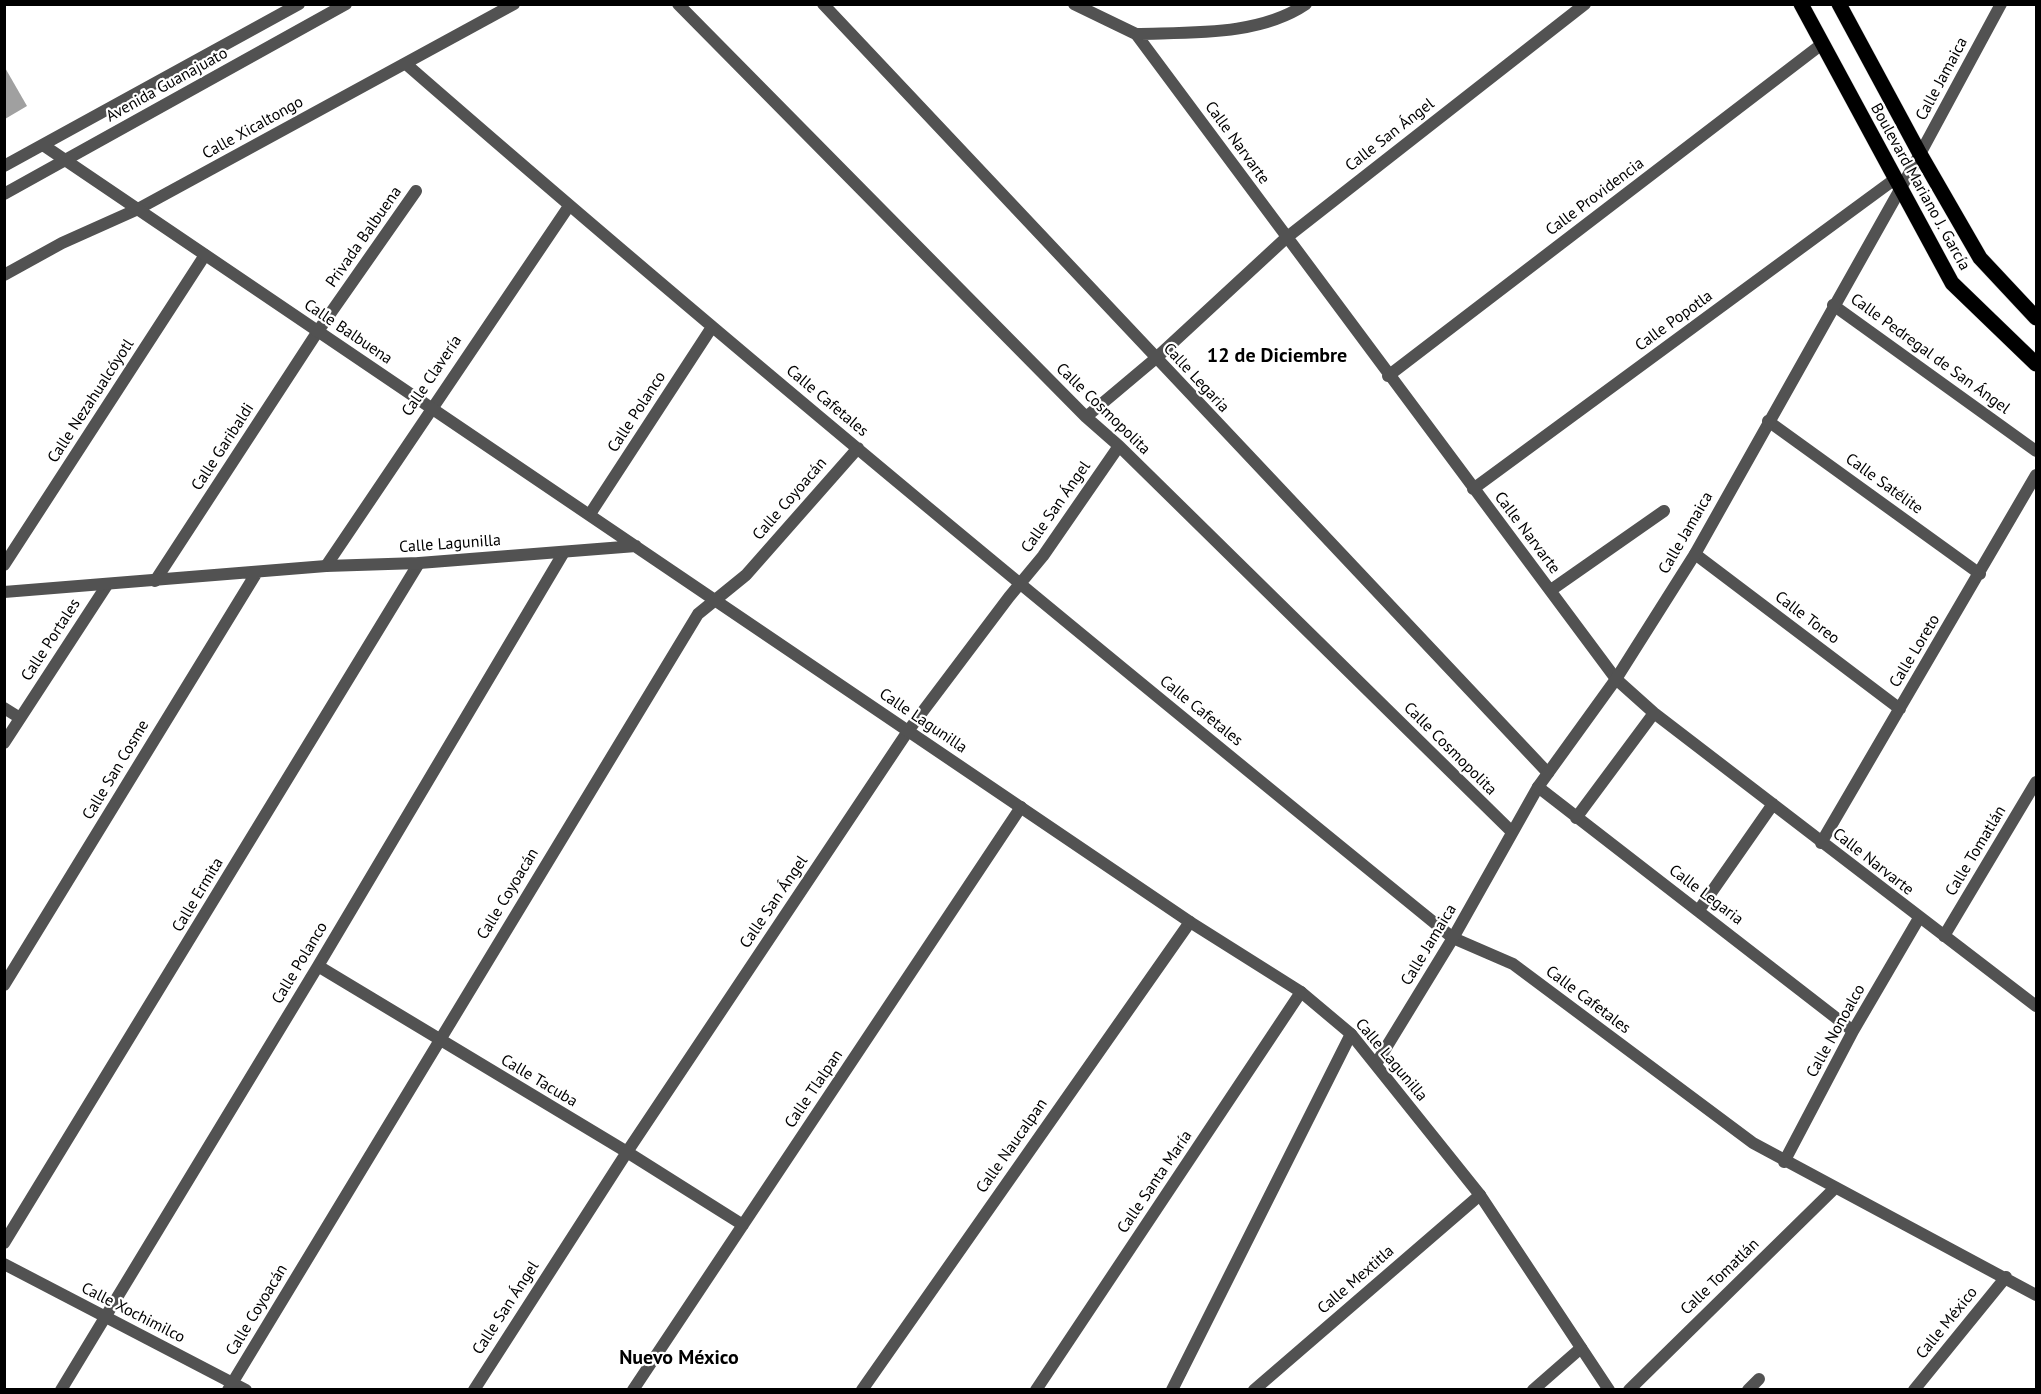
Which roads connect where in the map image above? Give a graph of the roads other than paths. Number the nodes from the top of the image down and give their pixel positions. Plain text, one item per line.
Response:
1 (299, 4) edge
2 (346, 4) edge
3 (514, 4) edge
4 (678, 4) edge
5 (823, 4) edge
6 (1074, 4) edge
7 (1306, 4) edge
8 (1585, 4) edge
9 (1801, 4) edge
10 (1839, 4) edge
11 (2001, 4) edge
12 (1136, 34) junction
13 (1822, 44) junction
14 (406, 64) junction
15 (42, 145) junction
16 (1920, 154) junction
17 (65, 160) junction
18 (4, 166) edge
19 (1897, 184) junction
20 (416, 191) dead end
21 (4, 194) edge
22 (569, 206) junction
23 (138, 209) junction
24 (1286, 238) junction
25 (205, 255) junction
26 (4, 275) edge
27 (1833, 305) junction
28 (2037, 318) edge
29 (712, 327) junction
30 (318, 331) junction
31 (1155, 359) junction
32 (2037, 364) edge
33 (1388, 376) junction
34 (430, 407) junction
35 (1086, 417) junction
36 (1768, 421) junction
37 (1119, 446) junction
38 (858, 448) junction
39 (2037, 451) edge
40 (2037, 475) edge
41 (1473, 489) junction
42 (1664, 511) dead end
43 (590, 514) junction
44 (636, 546) junction
45 (564, 552) junction
46 (1695, 554) junction
47 (419, 563) junction
48 (4, 565) edge
49 (326, 566) junction
50 (257, 572) junction
51 (1980, 574) junction
52 (155, 581) junction
53 (107, 585) junction
54 (1020, 586) junction
55 (1551, 590) junction
56 (4, 592) edge
57 (715, 600) junction
58 (1616, 679) junction
59 (4, 708) edge
60 (1900, 709) junction
61 (1653, 713) junction
62 (20, 718) junction
63 (908, 731) junction
64 (4, 743) edge
65 (1548, 773) junction
66 (2037, 782) edge
67 (1538, 787) junction
68 (1773, 804) junction
69 (1021, 807) junction
70 (1576, 818) junction
71 (1511, 831) junction
72 (1821, 843) junction
73 (1699, 910) junction
74 (1919, 918) junction
75 (1190, 922) junction
76 (1944, 936) junction
77 (1453, 938) junction
78 (318, 966) junction
79 (4, 985) edge
80 (1301, 992) junction
81 (2037, 1005) edge
82 (1853, 1031) junction
83 (1351, 1034) junction
84 (439, 1040) junction
85 (1376, 1064) junction
86 (627, 1152) junction
87 (1784, 1162) junction
88 (1835, 1188) junction
89 (1480, 1195) junction
90 (743, 1226) junction
91 (4, 1243) edge
92 (4, 1264) edge
93 (2006, 1277) junction
94 (2037, 1295) edge
95 (103, 1317) junction
96 (1581, 1348) junction
97 (1759, 1379) dead end
98 (230, 1386) edge
99 (61, 1389) edge
100 (246, 1389) edge
101 (474, 1389) edge
102 (633, 1389) edge
103 (862, 1389) edge
104 (1036, 1389) edge
105 (1172, 1389) edge
106 (1254, 1389) edge
107 (1533, 1389) edge
108 (1609, 1389) edge
109 (1629, 1389) edge
110 (1748, 1389) edge
111 (1914, 1389) edge

1 - 15 street, Avenida Guanajuato
2 - 17 street, Avenida Guanajuato
3 - 14 street, Calle Xicaltongo
4 - 35 street, Calle Cosmopolita
5 - 31 street, Calle Legaria
6 - 12 street, Calle Narvarte
7 - 12 street
8 - 24 street, Calle San Ángel
9 - 13 main road, Boulevard Mariano J. García
10 - 16 main road, Boulevard Mariano J. García
11 - 16 street, Calle Jamaica
12 - 24 street, Calle Narvarte
13 - 19 main road, Boulevard Mariano J. García
13 - 33 street, Calle Providencia
14 - 22 street, Calle Cafetales
14 - 23 street, Calle Xicaltongo
15 - 17 street, Calle Balbuena
15 - 18 street, Avenida Guanajuato
16 - 19 street, Calle Jamaica
16 - 28 main road, Boulevard Mariano J. García
17 - 21 street, Avenida Guanajuato
17 - 23 street, Calle Balbuena
19 - 27 street, Calle Jamaica
19 - 32 main road, Boulevard Mariano J. García
19 - 41 street, Calle Popotla
20 - 30 street, Privada Balbuena
22 - 29 street, Calle Cafetales
22 - 34 street, Calle Clavería
23 - 25 street, Calle Balbuena
23 - 26 street, Calle Xicaltongo
24 - 31 street, Calle San Ángel
24 - 33 street, Calle Narvarte
25 - 30 street, Calle Balbuena
25 - 48 street, Calle Nezahualcóyotl
27 - 36 street, Calle Jamaica
27 - 39 street, Calle Pedregal de San Ángel
29 - 38 street, Calle Cafetales
29 - 43 street, Calle Polanco
30 - 34 street, Calle Balbuena
30 - 52 street, Calle Garibaldi
31 - 35 street, Calle San Ángel
31 - 65 street, Calle Legaria
33 - 41 street, Calle Narvarte
34 - 43 street, Calle Balbuena
34 - 49 street, Calle Clavería
35 - 37 street, Calle Cosmopolita
36 - 46 street, Calle Jamaica
36 - 51 street, Calle Satélite
37 - 54 street, Calle San Ángel
37 - 71 street, Calle Cosmopolita
38 - 54 street, Calle Cafetales
38 - 57 street, Calle Coyoacán
40 - 51 street, Calle Loreto
41 - 55 street, Calle Narvarte
42 - 55 street
43 - 44 street, Calle Balbuena
44 - 45 street, Calle Lagunilla
44 - 57 street, Calle Lagunilla
45 - 47 street, Calle Lagunilla
45 - 78 street, Calle Polanco
46 - 58 street, Calle Jamaica
46 - 60 street, Calle Toreo
47 - 49 street, Calle Lagunilla
47 - 91 street, Calle Ermita
49 - 50 street, Calle Lagunilla
50 - 52 street, Calle Lagunilla
50 - 79 street, Calle San Cosme
51 - 60 street, Calle Loreto
52 - 53 street, Calle Lagunilla
53 - 56 street, Calle Lagunilla
53 - 62 street, Calle Portales
54 - 63 street, Calle San Ángel
54 - 77 street, Calle Cafetales
55 - 58 street, Calle Narvarte
57 - 63 street, Calle Lagunilla
57 - 84 street, Calle Coyoacán
58 - 61 street, Calle Narvarte
58 - 65 street, Calle Jamaica
59 - 62 street
60 - 72 street, Calle Loreto
61 - 68 street, Calle Narvarte
61 - 70 street
62 - 64 street, Calle Portales
63 - 69 street, Calle Lagunilla
63 - 86 street, Calle San Ángel
65 - 67 street, Calle Jamaica
66 - 76 street, Calle Tomatlán
67 - 70 street, Calle Legaria
67 - 71 street, Calle Jamaica
68 - 72 street, Calle Narvarte
68 - 73 street
69 - 75 street, Calle Lagunilla
69 - 90 street, Calle Tlalpan
70 - 73 street, Calle Legaria
71 - 77 street, Calle Jamaica
72 - 74 street, Calle Narvarte
73 - 82 street, Calle Legaria
74 - 76 street, Calle Narvarte
74 - 82 street, Calle Nonoalco
75 - 80 street, Calle Lagunilla
75 - 103 street, Calle Naucalpan
76 - 81 street, Calle Narvarte
77 - 85 street, Calle Jamaica
77 - 87 street, Calle Cafetales
78 - 84 street, Calle Tacuba
78 - 95 street, Calle Polanco
80 - 83 street, Calle Lagunilla
80 - 104 street, Calle Santa María
82 - 87 street, Calle Nonoalco
83 - 85 street, Calle Lagunilla
83 - 105 street
84 - 86 street, Calle Tacuba
84 - 98 street, Calle Coyoacán
85 - 89 street, Calle Lagunilla
86 - 90 street, Calle Tacuba
86 - 101 street, Calle San Ángel
87 - 88 street, Calle Cafetales
88 - 93 street, Calle Cafetales
88 - 109 street, Calle Tomatlán
89 - 96 street, Calle Lagunilla
89 - 106 street, Calle Mextitla
90 - 102 street, Calle Tlalpan
92 - 95 street, Calle Xochimilco
93 - 94 street, Calle Cafetales
93 - 111 street, Calle México
95 - 98 street, Calle Xochimilco
95 - 99 street, Calle Polanco
96 - 107 street
96 - 108 street, Calle Lagunilla
97 - 110 street
98 - 100 street, Calle Xochimilco

